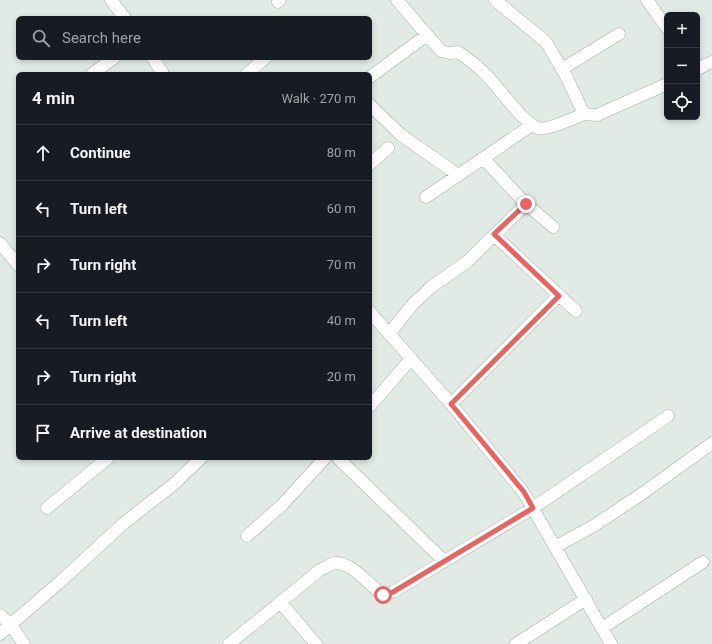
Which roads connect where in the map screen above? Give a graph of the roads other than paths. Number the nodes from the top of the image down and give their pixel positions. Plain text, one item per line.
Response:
1 (111, 0) edge
2 (397, 0) edge
3 (495, 0) edge
4 (647, 0) edge
5 (123, 16) edge
6 (664, 24) edge
7 (619, 34) dead end
8 (427, 35) junction
9 (111, 60) edge
10 (154, 60) edge
11 (263, 60) edge
12 (712, 62) edge
13 (700, 68) edge
14 (562, 69) junction
15 (95, 72) edge
16 (162, 72) edge
17 (249, 72) edge
18 (372, 76) edge
19 (664, 85) edge
20 (372, 107) edge
21 (584, 114) junction
22 (532, 125) junction
23 (388, 148) dead end
24 (483, 158) junction
25 (372, 162) edge
26 (458, 175) junction
27 (426, 197) dead end
28 (526, 204) junction
29 (553, 227) dead end
30 (494, 234) junction
31 (0, 243) edge
32 (16, 263) edge
33 (559, 296) junction
34 (576, 311) dead end
35 (372, 314) edge
36 (389, 334) junction
37 (411, 359) junction
38 (372, 404) edge
39 (451, 404) junction
40 (668, 416) dead end
41 (712, 443) edge
42 (106, 460) edge
43 (199, 460) edge
44 (323, 460) edge
45 (340, 460) edge
46 (47, 508) dead end
47 (533, 508) junction
48 (247, 536) dead end
49 (555, 547) junction
50 (444, 561) junction
51 (703, 562) dead end
52 (586, 600) junction
53 (280, 602) junction
54 (0, 615) edge
55 (11, 625) junction
56 (602, 628) junction
57 (0, 634) edge
58 (24, 644) edge
59 (229, 644) edge
60 (316, 644) edge
61 (516, 644) edge
62 (612, 644) edge

1 - 5 street
2 - 8 street
3 - 14 street
4 - 6 street
7 - 14 street
8 - 18 street
8 - 22 street
9 - 15 street
10 - 16 street
11 - 17 street
12 - 13 street
14 - 21 street
19 - 21 street
20 - 26 street
21 - 22 street
22 - 24 street
23 - 25 street
24 - 26 street
24 - 28 street
26 - 27 street
28 - 29 street
28 - 30 street
30 - 33 street
30 - 36 street
31 - 32 street
33 - 34 street
33 - 39 street
35 - 36 street
36 - 37 street
37 - 38 street
37 - 39 street
39 - 47 street
40 - 47 street
41 - 49 street
42 - 46 street
43 - 55 street
44 - 48 street
45 - 50 street
47 - 49 street
47 - 50 street
49 - 52 street
50 - 53 street
51 - 56 street
52 - 56 street
52 - 61 street
53 - 59 street
53 - 60 street
54 - 55 street
55 - 57 street
55 - 58 street
56 - 62 street

